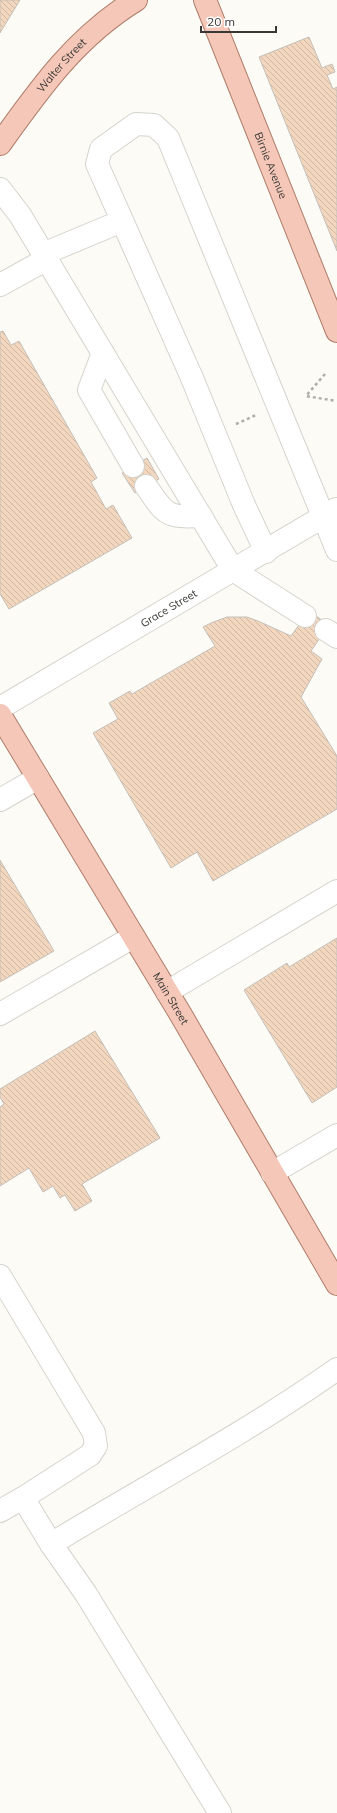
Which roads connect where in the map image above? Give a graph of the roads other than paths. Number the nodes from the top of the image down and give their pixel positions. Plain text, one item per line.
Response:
1 (136, 0) edge
2 (205, 0) edge
3 (0, 144) edge
4 (0, 189) edge
5 (122, 221) junction
6 (45, 257) junction
7 (0, 285) edge
8 (337, 331) edge
9 (103, 353) junction
10 (133, 466) dead end
11 (146, 486) dead end
12 (330, 512) edge
13 (201, 516) junction
14 (337, 550) edge
15 (266, 552) junction
16 (233, 570) junction
17 (305, 616) dead end
18 (0, 708) edge
19 (0, 715) edge
20 (38, 778) junction
21 (0, 800) edge
22 (337, 891) edge
23 (133, 937) junction
24 (167, 992) junction
25 (0, 1014) edge
26 (337, 1135) edge
27 (272, 1174) junction
28 (0, 1276) edge
29 (337, 1284) edge
30 (337, 1369) edge
31 (23, 1498) junction
32 (0, 1511) edge
33 (51, 1544) junction
34 (220, 1813) edge

1 - 3 main road, Walter Street
2 - 8 main road, Birnie Avenue
4 - 6 street
5 - 6 street
5 - 12 street
5 - 15 street
6 - 7 street
6 - 9 street
9 - 10 street
9 - 13 street
11 - 13 street
12 - 14 street
12 - 15 street, Grace Street
13 - 16 street
15 - 16 street, Grace Street
16 - 17 street
16 - 18 street, Grace Street
19 - 20 main road, Main Street
20 - 21 street
20 - 23 main road, Main Street
22 - 24 street
23 - 24 main road, Main Street
23 - 25 street
24 - 27 main road, Main Street
26 - 27 street
27 - 29 main road, Main Street
28 - 31 street
30 - 33 street
31 - 32 street
31 - 33 street
33 - 34 street

